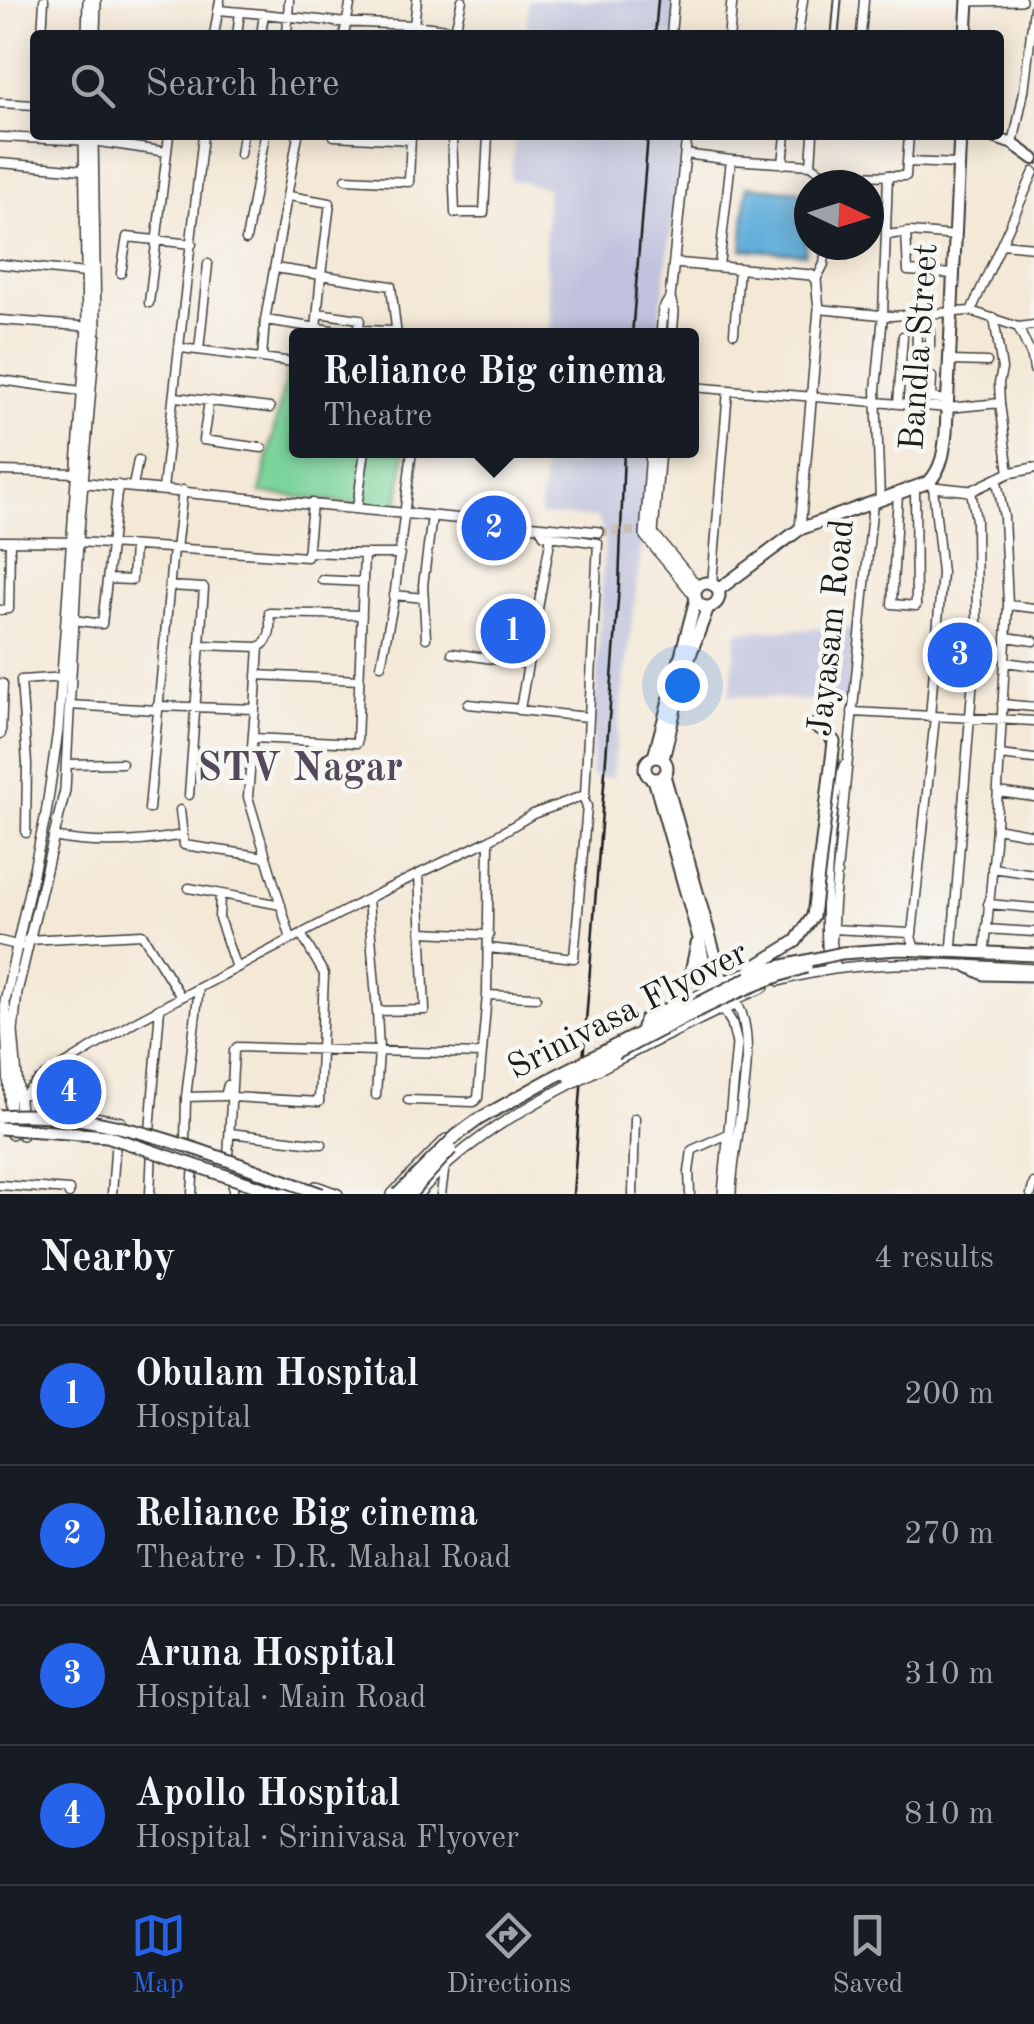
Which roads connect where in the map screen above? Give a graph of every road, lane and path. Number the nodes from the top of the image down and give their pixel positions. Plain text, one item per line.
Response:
1 (44, 0) edge
2 (88, 0) edge
3 (96, 0) edge
4 (289, 0) edge
5 (351, 0) edge
6 (417, 0) edge
7 (462, 0) edge
8 (674, 0) edge
9 (732, 0) edge
10 (803, 0) edge
11 (838, 0) edge
12 (864, 0) edge
13 (968, 0) edge
14 (1021, 0) edge
15 (219, 5) edge
16 (1034, 8) edge
17 (240, 12) junction
18 (264, 14) junction
19 (288, 16) junction
20 (348, 20) junction
21 (370, 22) junction
22 (414, 24) junction
23 (42, 30) edge
24 (87, 30) edge
25 (95, 30) edge
26 (215, 30) edge
27 (238, 30) edge
28 (262, 30) edge
29 (287, 30) edge
30 (345, 30) edge
31 (369, 30) edge
32 (445, 30) edge
33 (455, 30) edge
34 (671, 30) edge
35 (729, 30) edge
36 (799, 30) edge
37 (835, 30) edge
38 (861, 30) edge
39 (966, 30) edge
40 (0, 103) edge
41 (30, 105) edge
42 (0, 137) edge
43 (30, 137) edge
44 (1004, 137) edge
45 (89, 140) edge
46 (89, 140) edge
47 (100, 140) edge
48 (168, 140) edge
49 (202, 140) edge
50 (241, 140) edge
51 (265, 140) edge
52 (297, 140) edge
53 (411, 140) edge
54 (452, 140) edge
55 (488, 140) edge
56 (686, 140) edge
57 (785, 140) edge
58 (813, 140) edge
59 (909, 140) edge
60 (960, 140) edge
61 (1004, 140) edge
62 (1013, 142) junction
63 (167, 152) junction
64 (240, 154) dead end
65 (685, 154) junction
66 (1034, 155) edge
67 (732, 160) junction
68 (907, 162) junction
69 (0, 163) edge
70 (783, 164) junction
71 (959, 164) junction
72 (811, 165) junction
73 (83, 170) junction
74 (818, 170) edge
75 (1034, 172) edge
76 (884, 176) edge
77 (888, 176) junction
78 (346, 179) dead end
79 (289, 196) junction
80 (906, 232) junction
81 (886, 235) junction
82 (956, 236) junction
83 (158, 240) junction
84 (246, 240) dead end
85 (192, 244) junction
86 (1002, 244) junction
87 (1034, 247) edge
88 (824, 260) edge
89 (674, 262) junction
90 (0, 264) edge
91 (208, 264) dead end
92 (719, 266) junction
93 (275, 268) junction
94 (740, 268) junction
95 (85, 273) junction
96 (122, 273) dead end
97 (954, 274) junction
98 (321, 275) junction
99 (816, 280) junction
100 (670, 298) junction
101 (149, 303) dead end
102 (819, 309) junction
103 (972, 311) junction
104 (318, 313) junction
105 (930, 314) junction
106 (953, 314) junction
107 (916, 315) junction
108 (883, 316) junction
109 (994, 318) junction
110 (0, 320) edge
111 (264, 320) junction
112 (1034, 325) edge
113 (92, 327) junction
114 (1018, 327) junction
115 (310, 328) edge
116 (316, 328) edge
117 (359, 328) edge
118 (396, 328) edge
119 (662, 328) edge
120 (673, 328) edge
121 (734, 333) dead end
122 (903, 336) dead end
123 (916, 346) junction
124 (181, 348) junction
125 (198, 350) junction
126 (1033, 357) edge
127 (262, 358) junction
128 (289, 361) edge
129 (950, 361) junction
130 (986, 362) dead end
131 (1034, 370) edge
132 (915, 374) dead end
133 (932, 378) dead end
134 (0, 380) edge
135 (699, 388) edge
136 (728, 390) junction
137 (81, 391) junction
138 (176, 397) junction
139 (812, 398) junction
140 (209, 401) junction
141 (876, 402) junction
142 (1000, 403) junction
143 (898, 404) junction
144 (948, 404) junction
145 (270, 408) dead end
146 (262, 448) dead end
147 (364, 458) edge
148 (411, 458) edge
149 (650, 458) edge
150 (659, 458) edge
151 (138, 460) dead end
152 (1034, 468) edge
153 (0, 471) edge
154 (1009, 473) junction
155 (79, 477) junction
156 (997, 482) junction
157 (118, 485) junction
158 (931, 485) junction
159 (133, 486) junction
160 (916, 487) junction
161 (163, 488) junction
162 (183, 490) junction
163 (970, 491) junction
164 (898, 493) junction
165 (876, 501) junction
166 (312, 504) junction
167 (357, 508) junction
168 (406, 514) junction
169 (432, 516) junction
170 (538, 527) junction
171 (800, 529) junction
172 (599, 532) tunnel mouth
173 (551, 536) junction
174 (5, 541) edge
175 (75, 542) junction
176 (112, 544) junction
177 (134, 546) junction
178 (174, 548) junction
179 (307, 552) junction
180 (364, 554) junction
181 (400, 554) junction
182 (108, 578) junction
183 (322, 580) dead end
184 (362, 582) junction
185 (169, 586) junction
186 (715, 587) junction
187 (696, 594) junction
188 (394, 596) junction
189 (424, 598) junction
190 (1008, 605) junction
191 (708, 607) junction
192 (1034, 608) edge
193 (0, 610) edge
194 (362, 616) junction
195 (74, 620) junction
196 (1006, 637) junction
197 (426, 638) dead end
198 (1034, 641) edge
199 (200, 644) junction
200 (259, 647) junction
201 (452, 652) dead end
202 (1005, 662) junction
203 (528, 664) junction
204 (380, 665) dead end
205 (1034, 666) edge
206 (257, 674) junction
207 (66, 678) junction
208 (21, 680) junction
209 (359, 680) junction
210 (1, 684) edge
211 (468, 704) dead end
212 (1002, 704) junction
213 (69, 706) junction
214 (195, 706) junction
215 (1034, 707) edge
216 (157, 708) junction
217 (255, 709) junction
218 (519, 710) junction
219 (852, 712) junction
220 (588, 717) junction
221 (932, 717) junction
222 (970, 720) junction
223 (1001, 720) junction
224 (1034, 721) edge
225 (813, 725) dead end
226 (1, 734) edge
227 (253, 738) junction
228 (1000, 755) junction
229 (658, 758) junction
230 (1034, 759) edge
231 (846, 760) junction
232 (122, 763) dead end
233 (66, 764) junction
234 (659, 777) junction
235 (998, 792) junction
236 (189, 796) dead end
237 (1034, 796) edge
238 (583, 797) junction
239 (149, 810) dead end
240 (180, 810) dead end
241 (996, 828) junction
242 (26, 833) dead end
243 (183, 834) junction
244 (1034, 835) edge
245 (54, 837) junction
246 (489, 840) junction
247 (266, 856) junction
248 (992, 868) junction
249 (419, 874) junction
250 (1034, 874) edge
251 (189, 888) dead end
252 (220, 894) junction
253 (368, 899) junction
254 (988, 904) junction
255 (281, 905) junction
256 (1034, 908) edge
257 (986, 929) junction
258 (832, 930) junction
259 (421, 932) junction
260 (1034, 932) edge
261 (301, 934) junction
262 (912, 934) junction
263 (489, 935) junction
264 (699, 938) junction
265 (291, 939) junction
266 (0, 941) edge
267 (23, 944) junction
268 (919, 946) junction
269 (952, 946) junction
270 (489, 948) junction
271 (985, 948) junction
272 (829, 952) junction
273 (1034, 961) edge
274 (968, 966) junction
275 (236, 968) junction
276 (832, 968) junction
277 (724, 980) junction
278 (199, 988) junction
279 (707, 989) junction
280 (487, 996) junction
281 (182, 997) junction
282 (536, 998) dead end
283 (735, 1000) junction
284 (160, 1008) junction
285 (672, 1010) junction
286 (721, 1010) junction
287 (377, 1011) junction
288 (642, 1031) junction
289 (230, 1046) dead end
290 (324, 1049) junction
291 (380, 1051) junction
292 (5, 1052) junction
293 (482, 1054) junction
294 (0, 1064) edge
295 (376, 1095) dead end
296 (15, 1097) junction
297 (186, 1097) junction
298 (232, 1097) junction
299 (408, 1100) dead end
300 (8, 1112) edge
301 (635, 1118) dead end
302 (150, 1131) junction
303 (8, 1133) edge
304 (116, 1133) junction
305 (230, 1134) junction
306 (728, 1134) junction
307 (185, 1142) junction
308 (152, 1144) junction
309 (322, 1144) dead end
310 (228, 1156) junction
311 (194, 1158) junction
312 (446, 1165) junction
313 (233, 1171) junction
314 (1034, 1183) edge
315 (0, 1185) edge
316 (69, 1194) edge
317 (112, 1194) edge
318 (150, 1194) edge
319 (192, 1194) edge
320 (233, 1194) edge
321 (280, 1194) edge
322 (301, 1194) edge
323 (322, 1194) edge
324 (338, 1194) edge
325 (395, 1194) edge
326 (410, 1194) edge
327 (418, 1194) edge
328 (441, 1194) edge
329 (633, 1194) edge
330 (690, 1194) edge
331 (723, 1194) edge
332 (731, 1194) edge
333 (1031, 1194) edge

1 - 23 street
2 - 24 street
3 - 25 street
4 - 19 street
5 - 20 street
6 - 22 street
7 - 33 street
8 - 34 street
9 - 35 street
10 - 36 street
11 - 37 street
12 - 38 street
13 - 14 street
13 - 39 main road
15 - 17 street
15 - 26 street
16 - 62 street
17 - 18 street
17 - 27 street
18 - 19 street
18 - 28 street
19 - 20 street
19 - 29 street
20 - 21 street
20 - 30 street
21 - 22 street
21 - 31 street
22 - 32 street
40 - 41 street
42 - 43 street
44 - 62 main road
45 - 73 street
46 - 113 street
47 - 63 street
48 - 63 street
49 - 85 street
50 - 64 street
51 - 84 street
52 - 79 street
53 - 78 street
54 - 55 street
56 - 65 street
57 - 70 street
58 - 72 street
59 - 68 street
60 - 71 main road, Bandla Street
61 - 62 main road
62 - 66 main road
63 - 83 street
65 - 67 street
65 - 89 street
67 - 70 street
67 - 92 street
68 - 71 street
68 - 77 street
69 - 73 street
70 - 72 street
71 - 82 main road, Bandla Street
72 - 74 street
73 - 95 street
75 - 86 street
76 - 77 street
77 - 81 street, Jayasam Road
79 - 93 street
79 - 98 street
80 - 81 street
80 - 82 street
80 - 97 street
81 - 108 street, Jayasam Road
82 - 97 main road, Bandla Street
83 - 85 street
83 - 96 street
83 - 101 street
85 - 124 street
86 - 87 street
86 - 103 street
88 - 99 street
89 - 92 street
89 - 100 street
90 - 95 street
91 - 125 street
92 - 94 street
93 - 98 street
93 - 111 street
94 - 99 street
94 - 121 street
95 - 113 street
97 - 106 main road, Bandla Street
98 - 104 street
98 - 118 street
99 - 102 street
100 - 119 street
100 - 120 street
102 - 108 street
102 - 139 street
103 - 106 street
103 - 109 street
104 - 116 street
104 - 117 street
105 - 106 street
105 - 107 street
105 - 123 street
106 - 129 main road, Bandla Street
107 - 108 street
107 - 123 street
108 - 141 street, Jayasam Road
109 - 114 street
109 - 142 street
110 - 113 street
111 - 115 street
111 - 127 street
112 - 114 street
113 - 137 street
113 - 155 street
114 - 126 street
122 - 143 street
123 - 132 street
124 - 125 street
124 - 138 street
125 - 127 street
126 - 131 street
127 - 128 street
129 - 130 street
129 - 144 main road, Bandla Street
133 - 144 street
134 - 137 street
135 - 136 street
136 - 139 street
136 - 186 street
137 - 155 street
138 - 140 street
138 - 161 street
139 - 141 street
139 - 171 street
140 - 145 street
140 - 146 street
141 - 143 street
141 - 165 street, Jayasam Road
142 - 144 street
142 - 154 street
143 - 144 street
144 - 158 main road, Bandla Street
147 - 167 street
148 - 168 street
149 - 187 street
150 - 187 street
151 - 159 street
152 - 154 street
153 - 155 street
154 - 156 street
155 - 157 street
155 - 175 street
156 - 163 street
156 - 190 street
157 - 159 street
157 - 176 street
158 - 160 main road, Bandla Street
158 - 163 street
158 - 221 street
159 - 161 street
160 - 164 main road, Bandla Street
160 - 164 street
161 - 162 street
162 - 166 street
162 - 178 street
163 - 222 street
164 - 165 main road, Bandla Street
165 - 171 main road, Bandla Street
165 - 219 street, Jayasam Road
166 - 167 street
166 - 179 street
167 - 168 street
168 - 169 street
168 - 181 street
169 - 170 street
169 - 189 street
170 - 172 street
170 - 173 street
171 - 186 main road, Bandla Street
173 - 203 street
173 - 220 street
174 - 175 street
174 - 193 street
175 - 176 street
175 - 195 street
175 - 207 street
176 - 177 street
176 - 182 street
177 - 178 street
177 - 182 street
178 - 179 street
178 - 185 street
179 - 180 street
180 - 181 street
180 - 184 street
181 - 188 street
182 - 195 street
183 - 184 street
184 - 194 street
185 - 199 street
185 - 216 street
186 - 187 main road
186 - 191 main road
187 - 191 main road
187 - 229 main road
188 - 189 street
188 - 204 street
189 - 197 street
190 - 192 street
190 - 196 street
191 - 229 main road
194 - 200 street
194 - 209 street
195 - 207 street
196 - 198 street
196 - 202 street
199 - 200 street
199 - 214 street
200 - 206 street
201 - 203 street
202 - 205 street
202 - 212 street
203 - 218 street
206 - 209 street
206 - 217 street
207 - 208 street
207 - 213 street
207 - 267 street
208 - 210 street
208 - 242 street
209 - 227 street
210 - 226 street
211 - 218 street
212 - 215 street
212 - 223 street
213 - 216 street
213 - 233 street
214 - 216 street
214 - 217 street
214 - 236 street
216 - 239 street
217 - 227 street
218 - 220 street
219 - 221 street
219 - 231 street, Jayasam Road
220 - 238 street
221 - 222 street
221 - 262 street
222 - 223 street
222 - 269 street
223 - 224 street
223 - 228 street
225 - 288 main road, bridge
227 - 247 street
228 - 230 street
228 - 235 street
229 - 234 main road
229 - 234 main road
231 - 258 street, Jayasam Road
231 - 272 street, Jayasam Road
232 - 233 street
233 - 245 street
234 - 264 main road
234 - 277 main road
235 - 237 street
235 - 241 street
238 - 246 street
238 - 270 street
240 - 243 street
241 - 244 street
241 - 248 street
243 - 245 street
243 - 247 street
245 - 267 street
246 - 249 street
246 - 263 street
247 - 255 street
248 - 250 street
248 - 254 street
249 - 253 street
249 - 259 street
251 - 252 street
252 - 255 street
252 - 275 street
253 - 261 street
253 - 287 street
254 - 256 street
254 - 257 street
255 - 265 street
257 - 260 street
257 - 271 street
258 - 262 street
258 - 272 street, Jayasam Road
259 - 263 street
259 - 287 street
261 - 265 street
261 - 290 street
262 - 268 street
263 - 270 street
264 - 279 main road
264 - 285 main road
265 - 275 street
266 - 267 street
267 - 281 street
267 - 292 street
267 - 296 street
268 - 269 main road
268 - 272 street
268 - 273 street
269 - 271 main road
270 - 280 street
271 - 273 main road
272 - 276 street, Jayasam Road
272 - 277 street
273 - 274 street
273 - 274 main road
273 - 288 main road, Srinivasa Flyover, bridge
273 - 326 main road, Srinivasa Flyover, bridge
274 - 276 street
275 - 278 street
276 - 283 street
277 - 279 main road
277 - 283 main road
278 - 281 street
278 - 297 street
279 - 285 street
279 - 286 main road
280 - 282 street
280 - 293 street
281 - 284 street
283 - 286 main road
283 - 332 street
284 - 296 street
284 - 302 street
285 - 325 street, bridge
286 - 306 street
286 - 312 street, bridge
287 - 291 street
288 - 325 main road, Srinivasa Flyover, bridge
289 - 297 street
290 - 291 street
290 - 298 street
290 - 298 street
291 - 293 street
291 - 295 street
292 - 294 street
292 - 296 street
293 - 299 street
296 - 300 street
297 - 307 street
298 - 305 street
300 - 302 street
300 - 303 street
300 - 323 main road, bridge
301 - 329 street
302 - 307 street
303 - 304 street
303 - 321 main road, bridge
304 - 308 street
304 - 317 street
305 - 309 street
305 - 310 street
306 - 330 street
306 - 331 street
307 - 310 street
308 - 311 street
308 - 318 street
310 - 324 street
311 - 313 street
311 - 319 street
312 - 327 street
312 - 328 street
313 - 320 street
313 - 322 street
314 - 333 street
315 - 316 street

